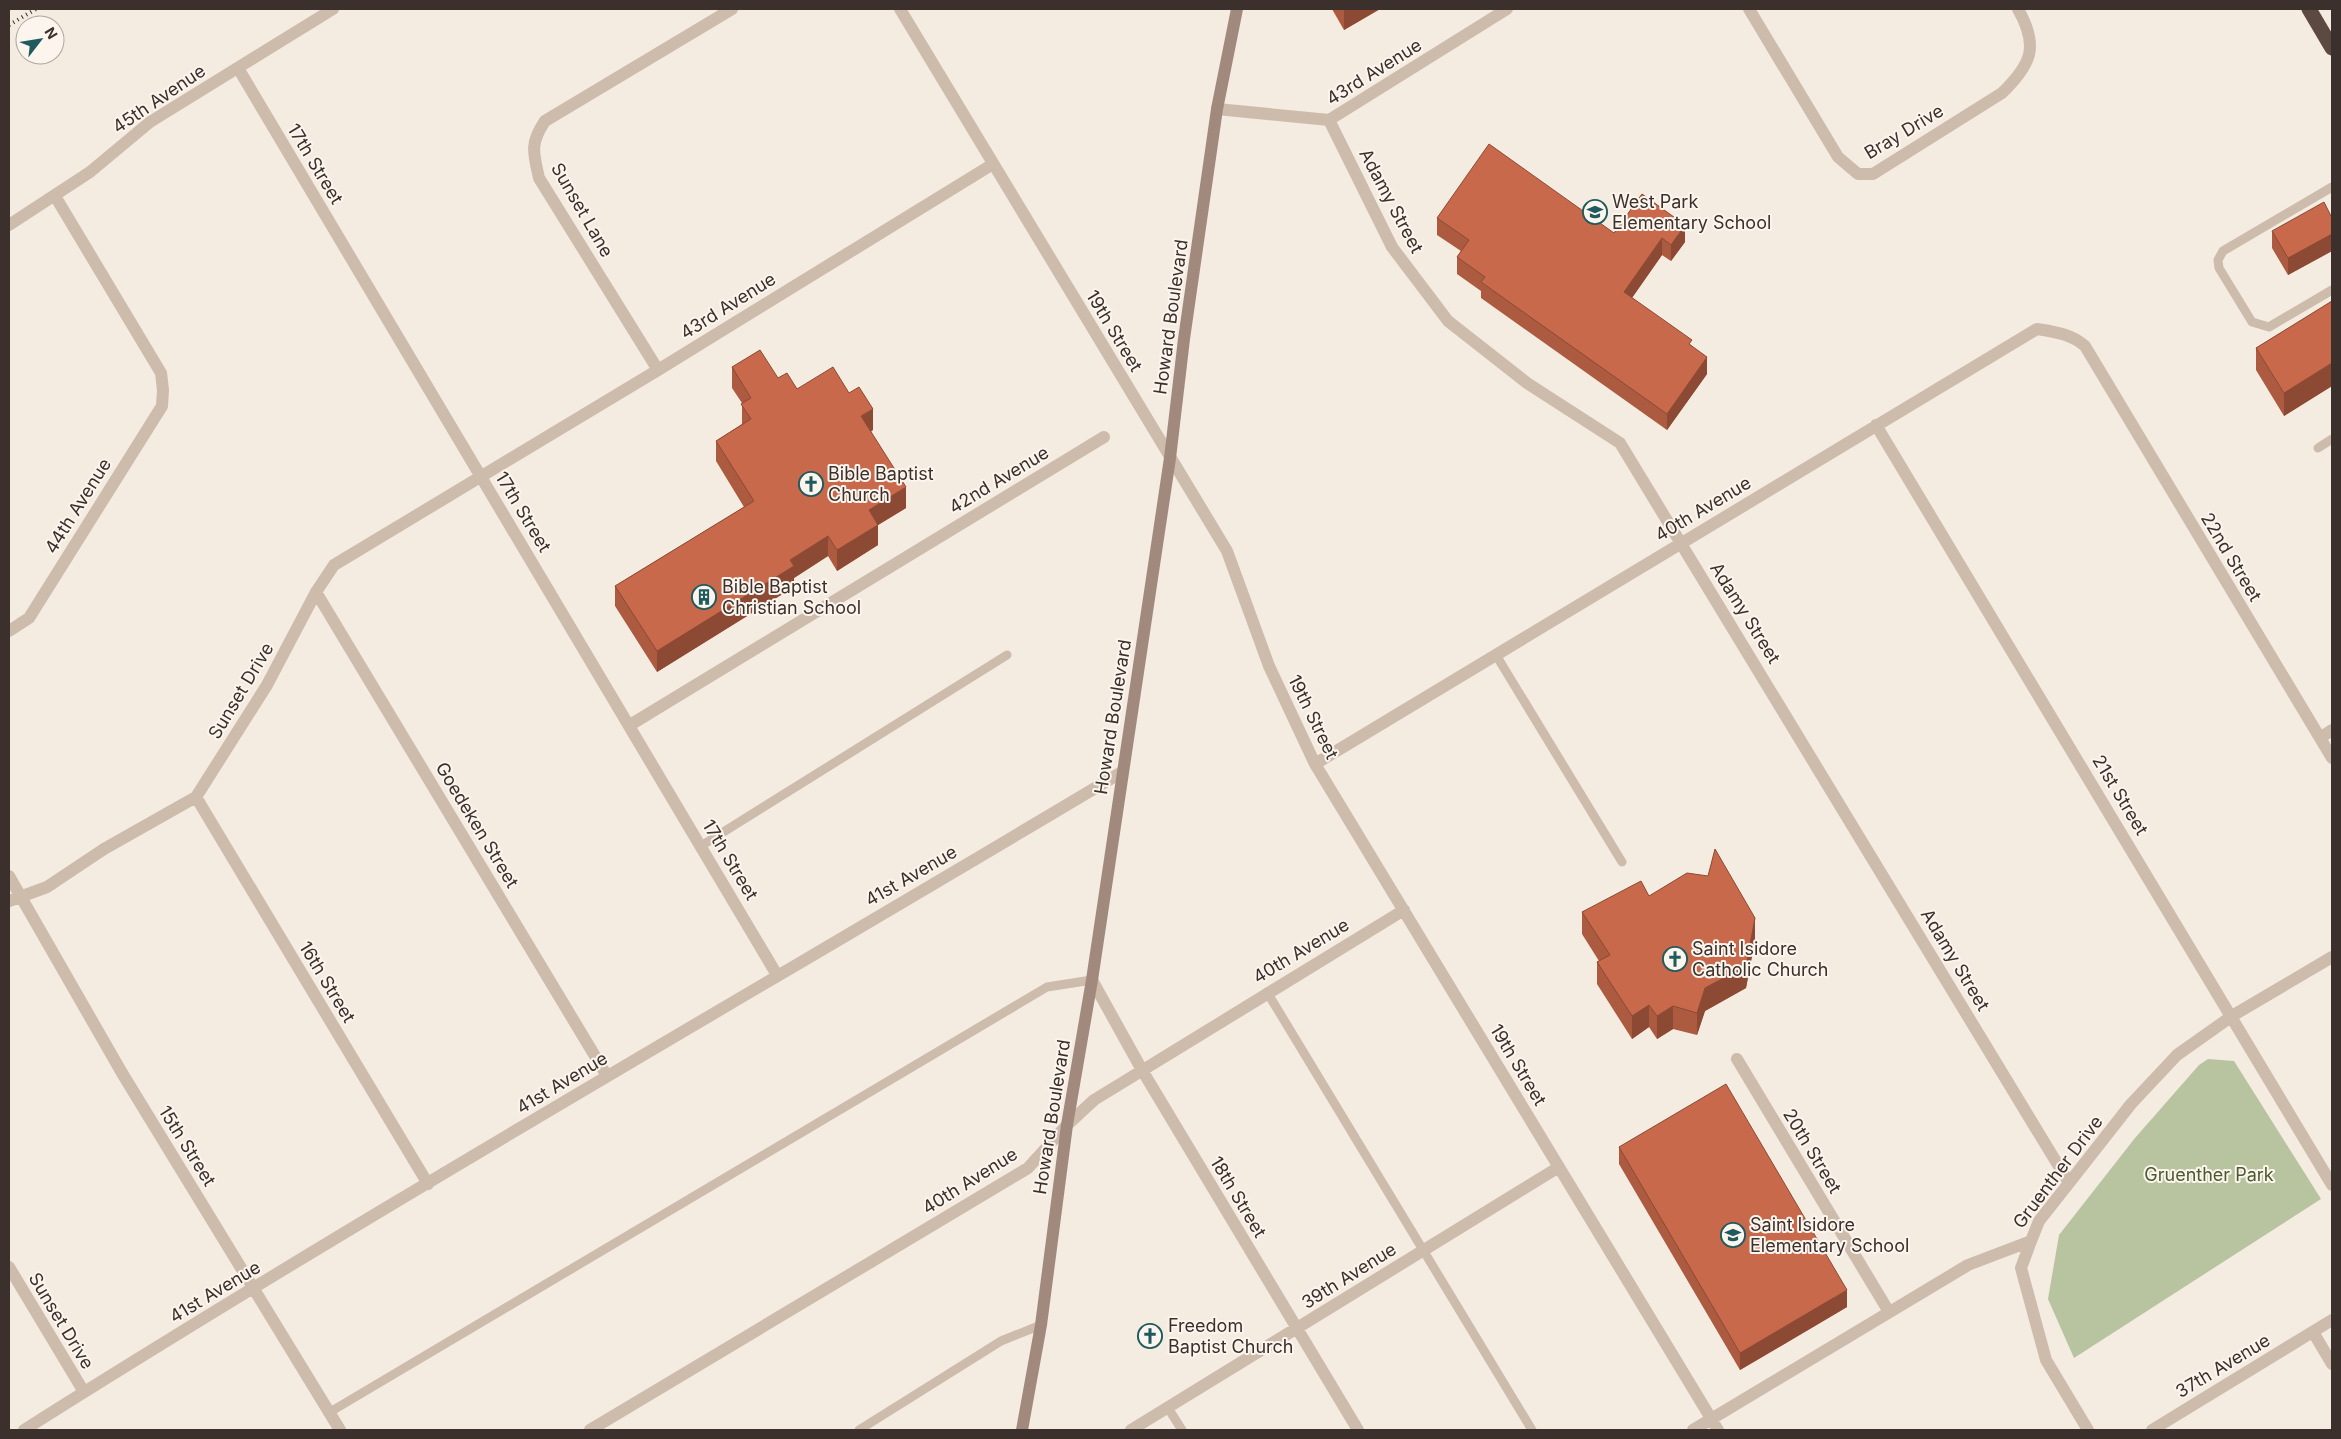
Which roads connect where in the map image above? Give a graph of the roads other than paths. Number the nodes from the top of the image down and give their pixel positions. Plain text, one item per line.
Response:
1 (333, 9) edge
2 (732, 9) edge
3 (900, 9) edge
4 (1236, 9) edge
5 (1507, 9) edge
6 (1749, 9) edge
7 (2018, 9) edge
8 (2309, 9) edge
9 (2330, 38) edge
10 (238, 68) junction
11 (1217, 109) junction
12 (1329, 120) junction
13 (992, 164) junction
14 (2332, 187) edge
15 (55, 196) junction
16 (9, 225) edge
17 (2332, 290) edge
18 (658, 370) junction
19 (2101, 374) joint
20 (1876, 424) junction
21 (1104, 437) dead end
22 (2332, 440) edge
23 (2318, 448) dead end
24 (1170, 458) junction
25 (482, 477) junction
26 (1681, 543) junction
27 (316, 592) junction
28 (9, 631) edge
29 (1006, 655) dead end
30 (1496, 655) junction
31 (630, 725) junction
32 (2332, 730) edge
33 (2320, 738) junction
34 (2332, 758) edge
35 (1315, 764) junction
36 (1122, 772) junction
37 (196, 797) junction
38 (701, 846) junction
39 (1622, 862) dead end
40 (9, 876) edge
41 (15, 899) edge
42 (1404, 910) junction
43 (2331, 957) edge
44 (777, 974) junction
45 (1092, 980) junction
46 (1267, 992) junction
47 (2232, 1016) junction
48 (1736, 1059) dead end
49 (1142, 1070) junction
50 (607, 1076) junction
51 (1067, 1125) junction
52 (1559, 1167) junction
53 (2069, 1183) junction
54 (428, 1184) junction
55 (2332, 1185) edge
56 (2031, 1242) junction
57 (1422, 1252) junction
58 (9, 1266) edge
59 (254, 1288) junction
60 (1889, 1312) junction
61 (2332, 1320) edge
62 (1041, 1325) junction
63 (1297, 1329) junction
64 (2313, 1332) junction
65 (2332, 1364) edge
66 (84, 1392) junction
67 (1168, 1408) junction
68 (330, 1412) junction
69 (1711, 1419) junction
70 (24, 1430) edge
71 (340, 1430) edge
72 (590, 1430) edge
73 (859, 1430) edge
74 (1022, 1430) edge
75 (1131, 1430) edge
76 (1182, 1430) edge
77 (1358, 1430) edge
78 (1532, 1430) edge
79 (1693, 1430) edge
80 (1718, 1430) edge
81 (2088, 1430) edge
82 (2152, 1430) edge

1 - 10 street, 45th Avenue
2 - 18 street, Sunset Lane
3 - 13 street, 19th Street
4 - 11 main road, Howard Boulevard
5 - 12 street, 43rd Avenue
6 - 7 street, Bray Drive
8 - 9 highway
10 - 15 street, 45th Avenue
10 - 25 street, 17th Street
11 - 12 street, 43rd Avenue
11 - 24 main road, Howard Boulevard
12 - 26 street, Adamy Street
13 - 18 street, 43rd Avenue
13 - 24 street, 19th Street
14 - 17 lane
15 - 16 street, 45th Avenue
15 - 28 street, 44th Avenue
18 - 25 street, 43rd Avenue
19 - 20 street, 40th Avenue
19 - 33 street, 22nd Street
20 - 26 street, 40th Avenue
20 - 47 street, 21st Street
21 - 31 street, 42nd Avenue
22 - 23 lane
24 - 35 street, 19th Street
24 - 36 main road, Howard Boulevard
25 - 27 street, Sunset Drive
25 - 31 street, 17th Street
26 - 30 street, 40th Avenue
26 - 53 street, Adamy Street
27 - 37 street, Sunset Drive
27 - 50 street, Goedeken Street
29 - 38 lane
30 - 35 street, 40th Avenue
30 - 39 lane
31 - 38 street, 17th Street
32 - 33 street
33 - 34 street, 22nd Street
35 - 42 street, 19th Street
36 - 44 street, 41st Avenue
36 - 45 main road, Howard Boulevard
37 - 41 street, Sunset Drive
37 - 54 street, 16th Street
38 - 44 street, 17th Street
40 - 41 street, 15th Street
41 - 59 street, 15th Street
42 - 46 street, 40th Avenue
42 - 52 street, 19th Street
43 - 47 street, Gruenther Drive
44 - 50 street, 41st Avenue
45 - 49 street, 18th Street
45 - 51 main road, Howard Boulevard
45 - 68 lane
46 - 49 street, 40th Avenue
46 - 57 lane
47 - 53 street, Gruenther Drive
47 - 55 street, 21st Street
48 - 60 street, 20th Street
49 - 51 street, 40th Avenue
49 - 63 street, 18th Street
50 - 54 street, 41st Avenue
51 - 62 main road, Howard Boulevard
51 - 72 street, 40th Avenue
52 - 57 street, 39th Avenue
52 - 69 street, 19th Street
53 - 56 street, Gruenther Drive
54 - 59 street, 41st Avenue
56 - 60 street, Gruenther Drive
56 - 81 street
57 - 63 street, 39th Avenue
57 - 78 lane
58 - 66 street, Sunset Drive
59 - 66 street, 41st Avenue
59 - 68 street, 15th Street
60 - 69 street, Gruenther Drive
61 - 64 street
62 - 73 lane
62 - 74 main road, Howard Boulevard
63 - 67 street, 39th Avenue
63 - 77 street, 18th Street
64 - 65 street
64 - 82 street, 37th Avenue
66 - 70 street, 41st Avenue
67 - 75 street, 39th Avenue
67 - 76 lane
68 - 71 street, 15th Street
69 - 79 street, Gruenther Drive
69 - 80 street, 19th Street

